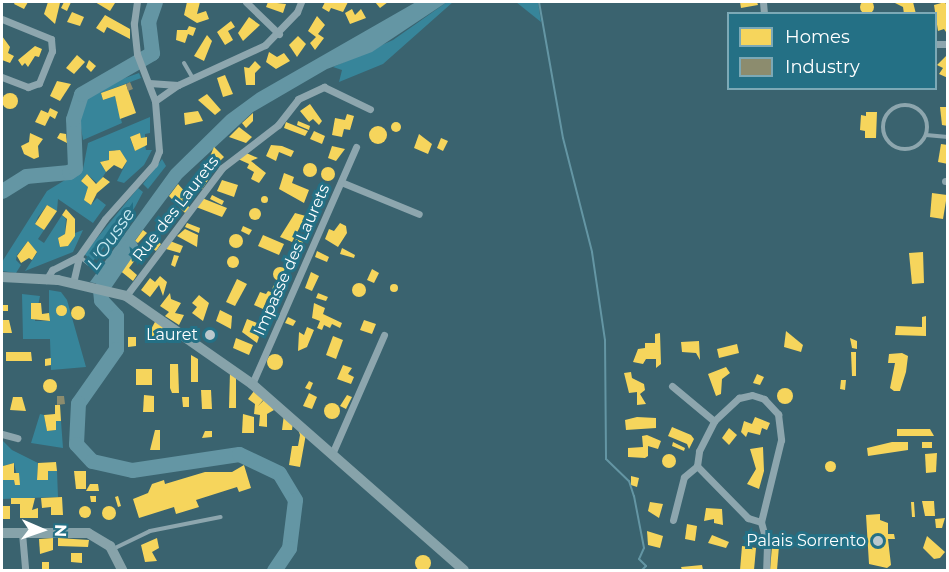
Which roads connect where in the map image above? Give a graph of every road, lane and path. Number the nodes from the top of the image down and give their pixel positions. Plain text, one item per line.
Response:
1 (137, 2) edge
2 (246, 2) edge
3 (301, 2) edge
4 (2, 19) edge
5 (279, 34) junction
6 (184, 63) dead end
7 (2, 76) edge
8 (193, 78) junction
9 (148, 83) junction
10 (178, 85) junction
11 (154, 101) junction
12 (370, 109) dead end
13 (926, 135) junction
14 (948, 137) edge
15 (356, 147) dead end
16 (341, 182) junction
17 (419, 214) dead end
18 (79, 256) junction
19 (89, 264) dead end
20 (2, 278) edge
21 (46, 280) junction
22 (72, 283) junction
23 (126, 296) junction
24 (384, 335) dead end
25 (252, 384) junction
26 (672, 386) dead end
27 (714, 421) junction
28 (2, 434) edge
29 (17, 438) dead end
30 (332, 454) junction
31 (697, 466) junction
32 (221, 517) dead end
33 (674, 520) dead end
34 (761, 522) junction
35 (2, 533) edge
36 (22, 533) junction
37 (113, 549) junction
38 (25, 570) edge
39 (122, 570) edge
40 (464, 570) edge
41 (766, 570) edge

1 - 9 street
2 - 5 street
3 - 5 street
4 - 7 street
5 - 8 street
6 - 8 lane
8 - 10 street
9 - 10 street
9 - 11 street
10 - 11 street
11 - 18 street
12 - 23 street, Rue des Laurets
13 - 13 lane
13 - 14 lane
15 - 16 street, Impasse des Laurets
16 - 17 street
16 - 25 street, Impasse des Laurets
18 - 19 lane
18 - 21 street
18 - 22 street
20 - 21 street
21 - 22 street
22 - 23 street
23 - 25 street
24 - 30 street
25 - 30 street
26 - 27 street
27 - 31 street
27 - 34 street
28 - 29 street
30 - 40 street
31 - 33 street
31 - 34 street
32 - 37 lane
34 - 41 street
35 - 36 street
36 - 37 street
36 - 38 street
37 - 39 street

